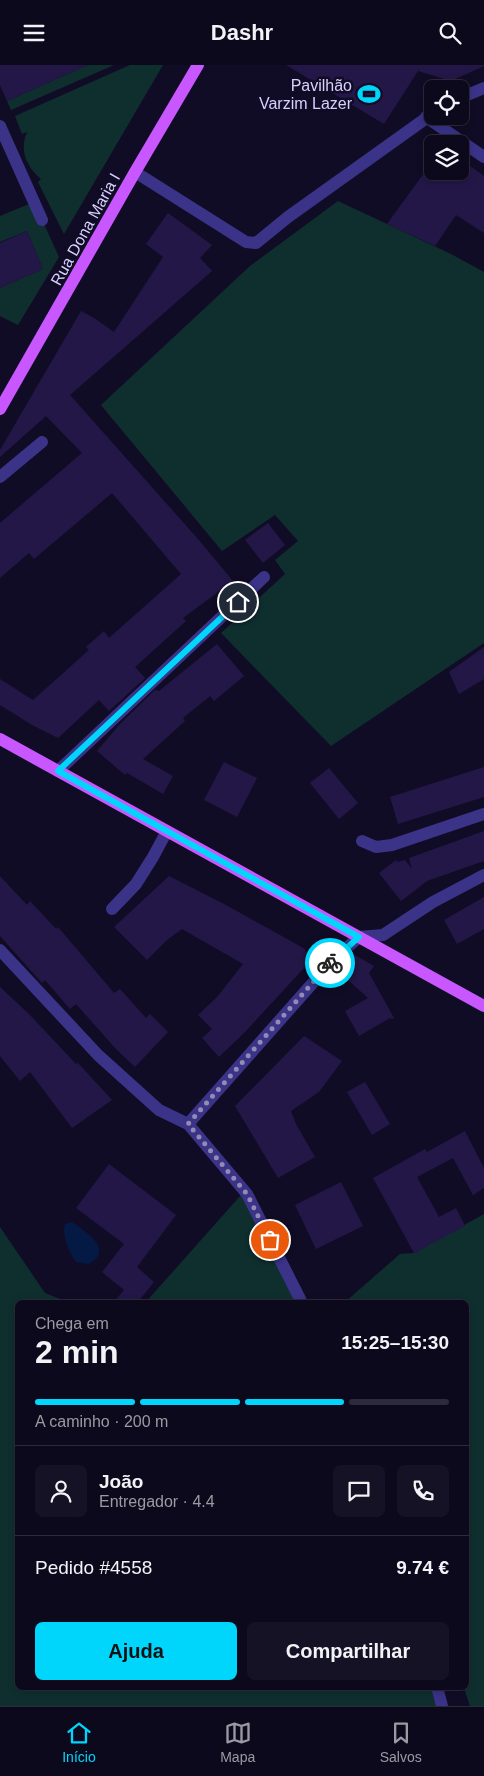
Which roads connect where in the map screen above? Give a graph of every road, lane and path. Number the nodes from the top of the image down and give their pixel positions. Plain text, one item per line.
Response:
1 (198, 65) edge
2 (484, 88) edge
3 (469, 94) edge
4 (424, 120) edge
5 (441, 125) edge
6 (0, 126) edge
7 (484, 157) edge
8 (135, 172) junction
9 (42, 220) dead end
10 (0, 409) edge
11 (42, 442) dead end
12 (0, 477) edge
13 (264, 577) dead end
14 (0, 739) edge
15 (58, 771) junction
16 (484, 814) edge
17 (167, 831) junction
18 (362, 841) dead end
19 (484, 875) edge
20 (112, 909) dead end
21 (359, 937) junction
22 (0, 951) edge
23 (484, 1006) edge
24 (188, 1124) junction
25 (300, 1300) edge
26 (438, 1690) edge
27 (442, 1706) edge

1 - 8 main road, Rua Dona Maria I
2 - 3 street
4 - 8 street
5 - 7 street
6 - 9 street
8 - 10 main road, Rua Dona Maria I
11 - 12 street
13 - 15 street
14 - 15 main road
15 - 17 main road
16 - 18 street
17 - 20 street
17 - 21 main road
19 - 21 street
21 - 23 main road
21 - 24 street
22 - 24 street
24 - 25 street
26 - 27 street

